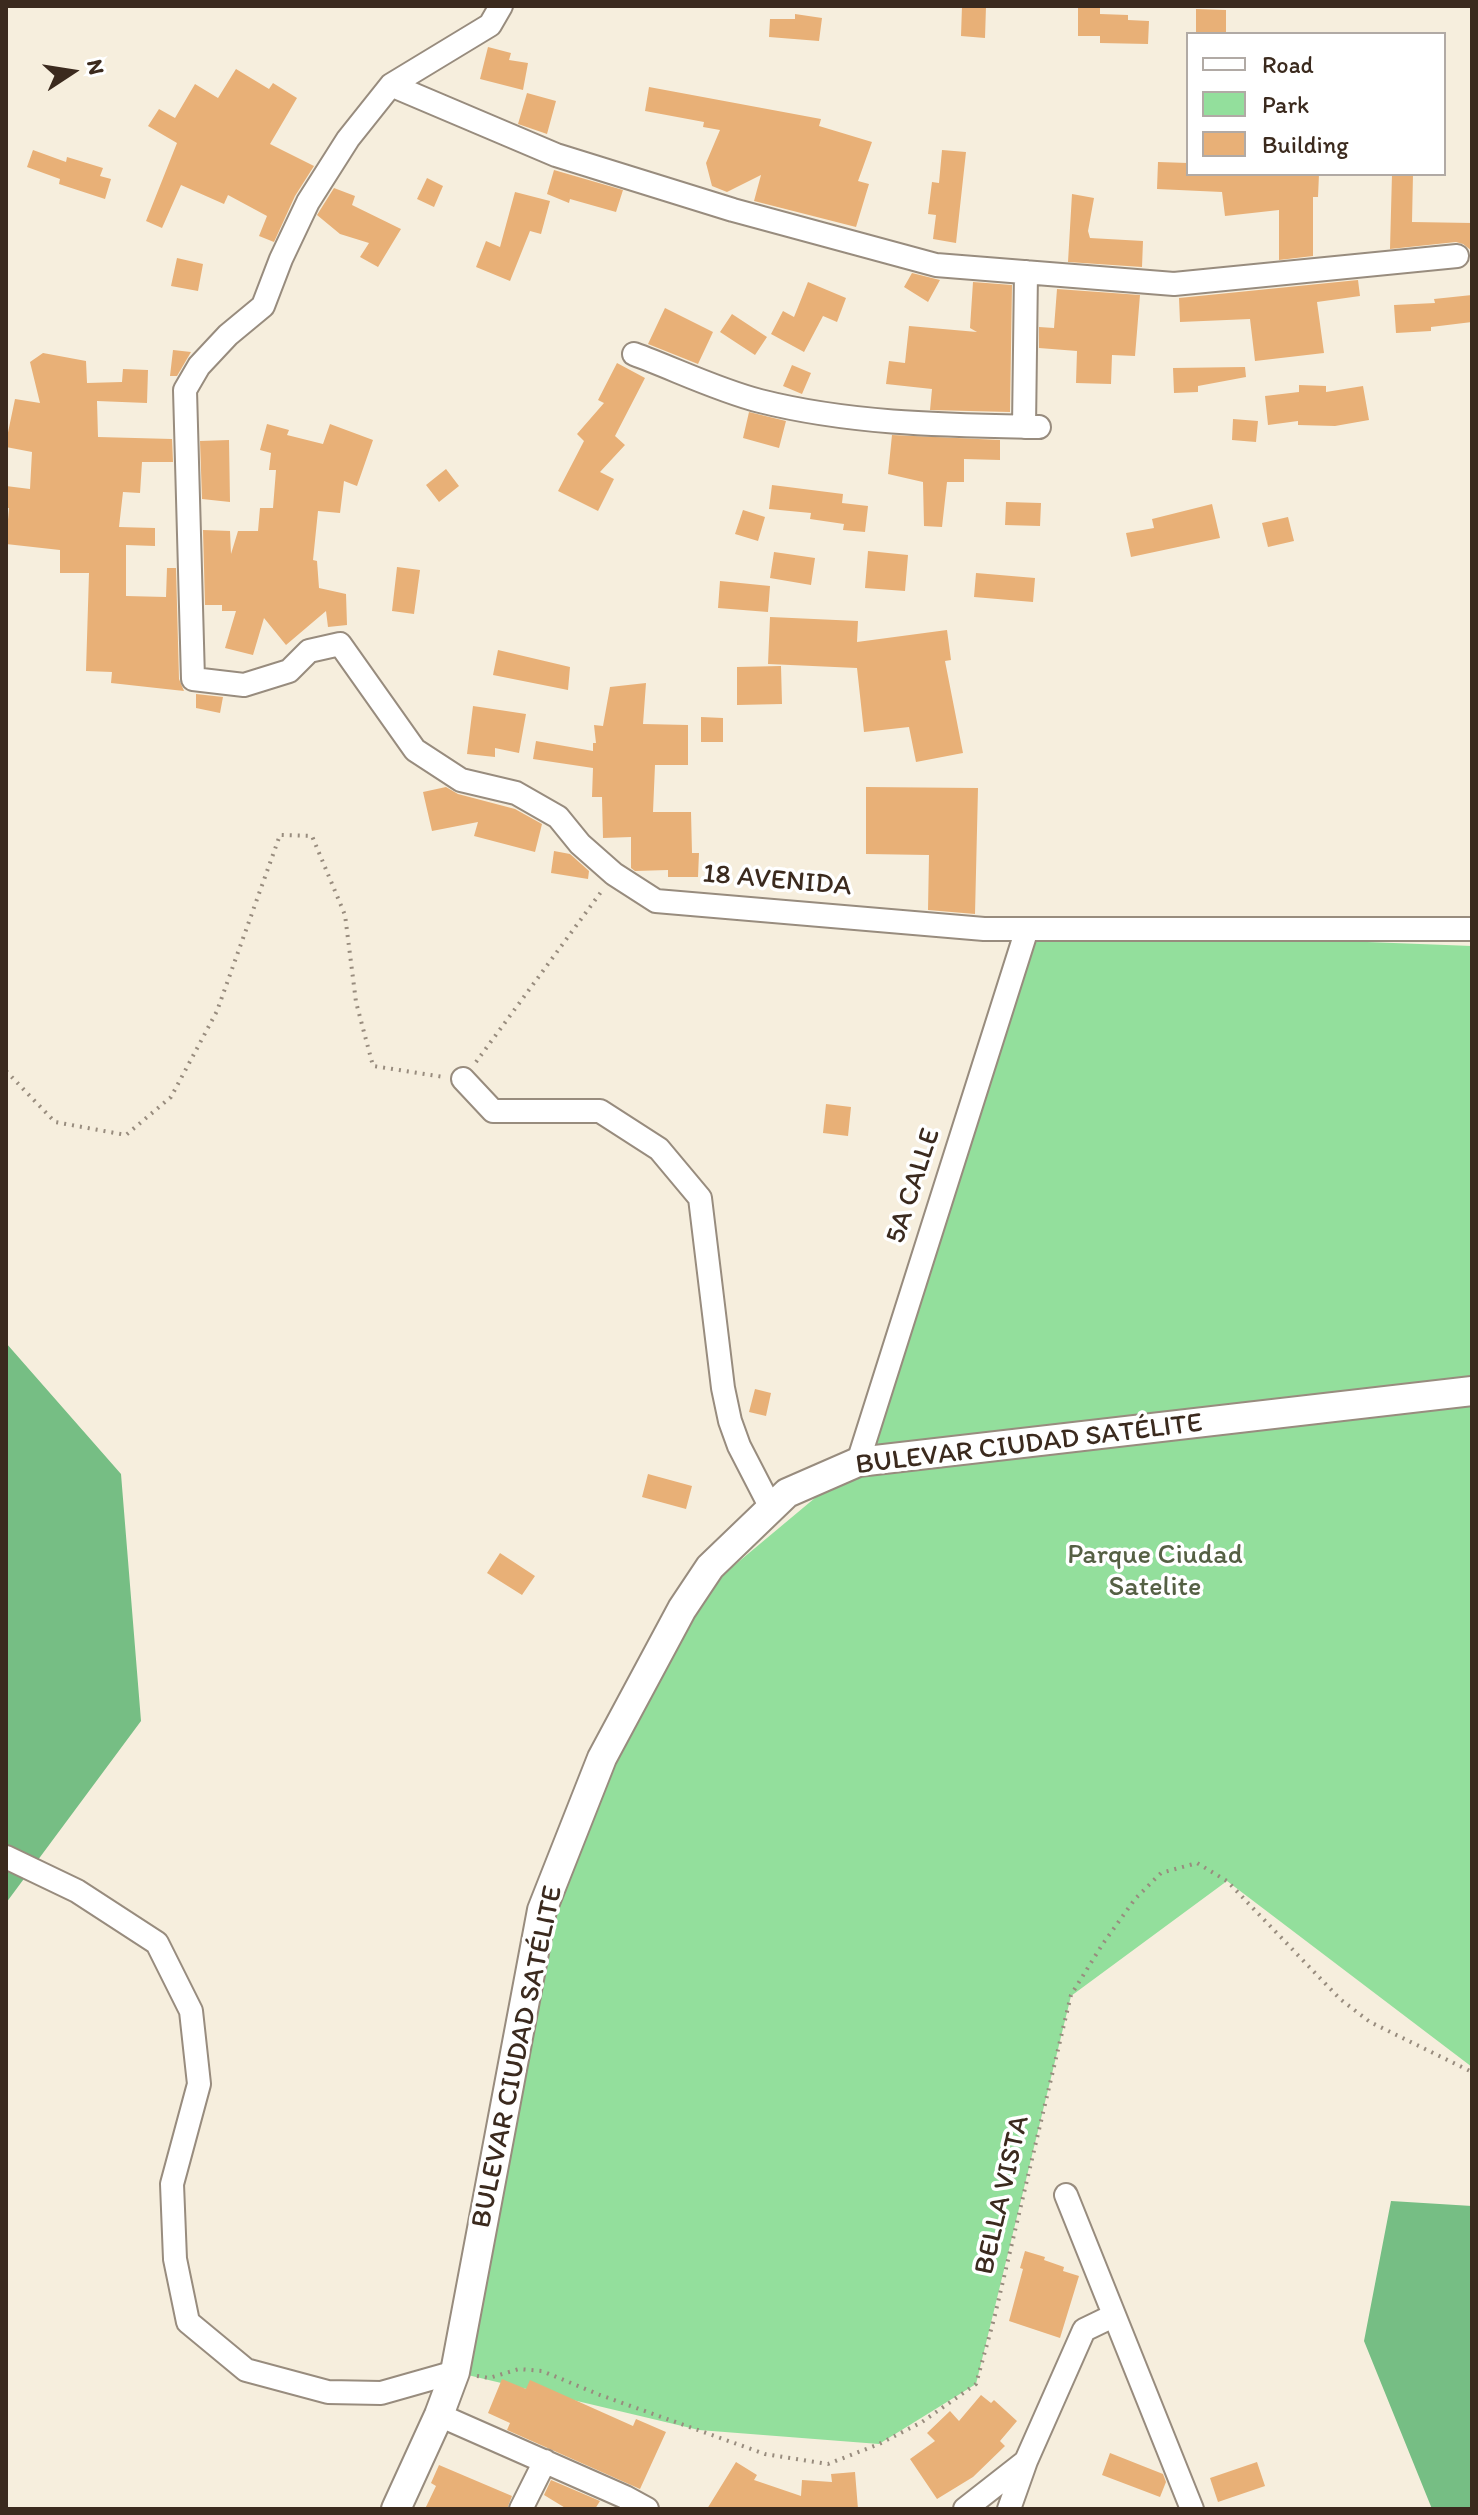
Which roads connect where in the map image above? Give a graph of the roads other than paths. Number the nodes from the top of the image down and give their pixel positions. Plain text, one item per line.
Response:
1 (501, 6) edge
2 (391, 85) junction
3 (1457, 256) dead end
4 (1026, 272) junction
5 (634, 354) dead end
6 (1027, 929) junction
7 (1472, 929) edge
8 (463, 1079) road end
9 (1472, 1391) edge
10 (858, 1462) junction
11 (771, 1508) junction
12 (6, 1857) edge
13 (1066, 2195) dead end
14 (1113, 2316) junction
15 (455, 2372) junction
16 (439, 2415) junction
17 (545, 2461) junction
18 (1026, 2461) junction
19 (1188, 2507) edge
20 (396, 2509) edge
21 (521, 2509) edge
22 (647, 2509) edge
23 (965, 2509) edge
24 (1009, 2509) edge

1 - 2 street
2 - 4 street
2 - 6 street, 18 AVENIDA
3 - 4 street
4 - 5 street
6 - 7 street, 18 AVENIDA
6 - 10 street, 5A CALLE
8 - 11 street
9 - 10 street, BULEVAR CIUDAD SATÉLITE
10 - 11 street, BULEVAR CIUDAD SATÉLITE
11 - 15 street, BULEVAR CIUDAD SATÉLITE
12 - 15 street
13 - 14 street
14 - 18 street
14 - 19 street
15 - 16 street, BULEVAR CIUDAD SATÉLITE
16 - 17 street
16 - 20 street, BULEVAR CIUDAD SATÉLITE
17 - 21 street
17 - 22 street
18 - 23 street
18 - 24 street

